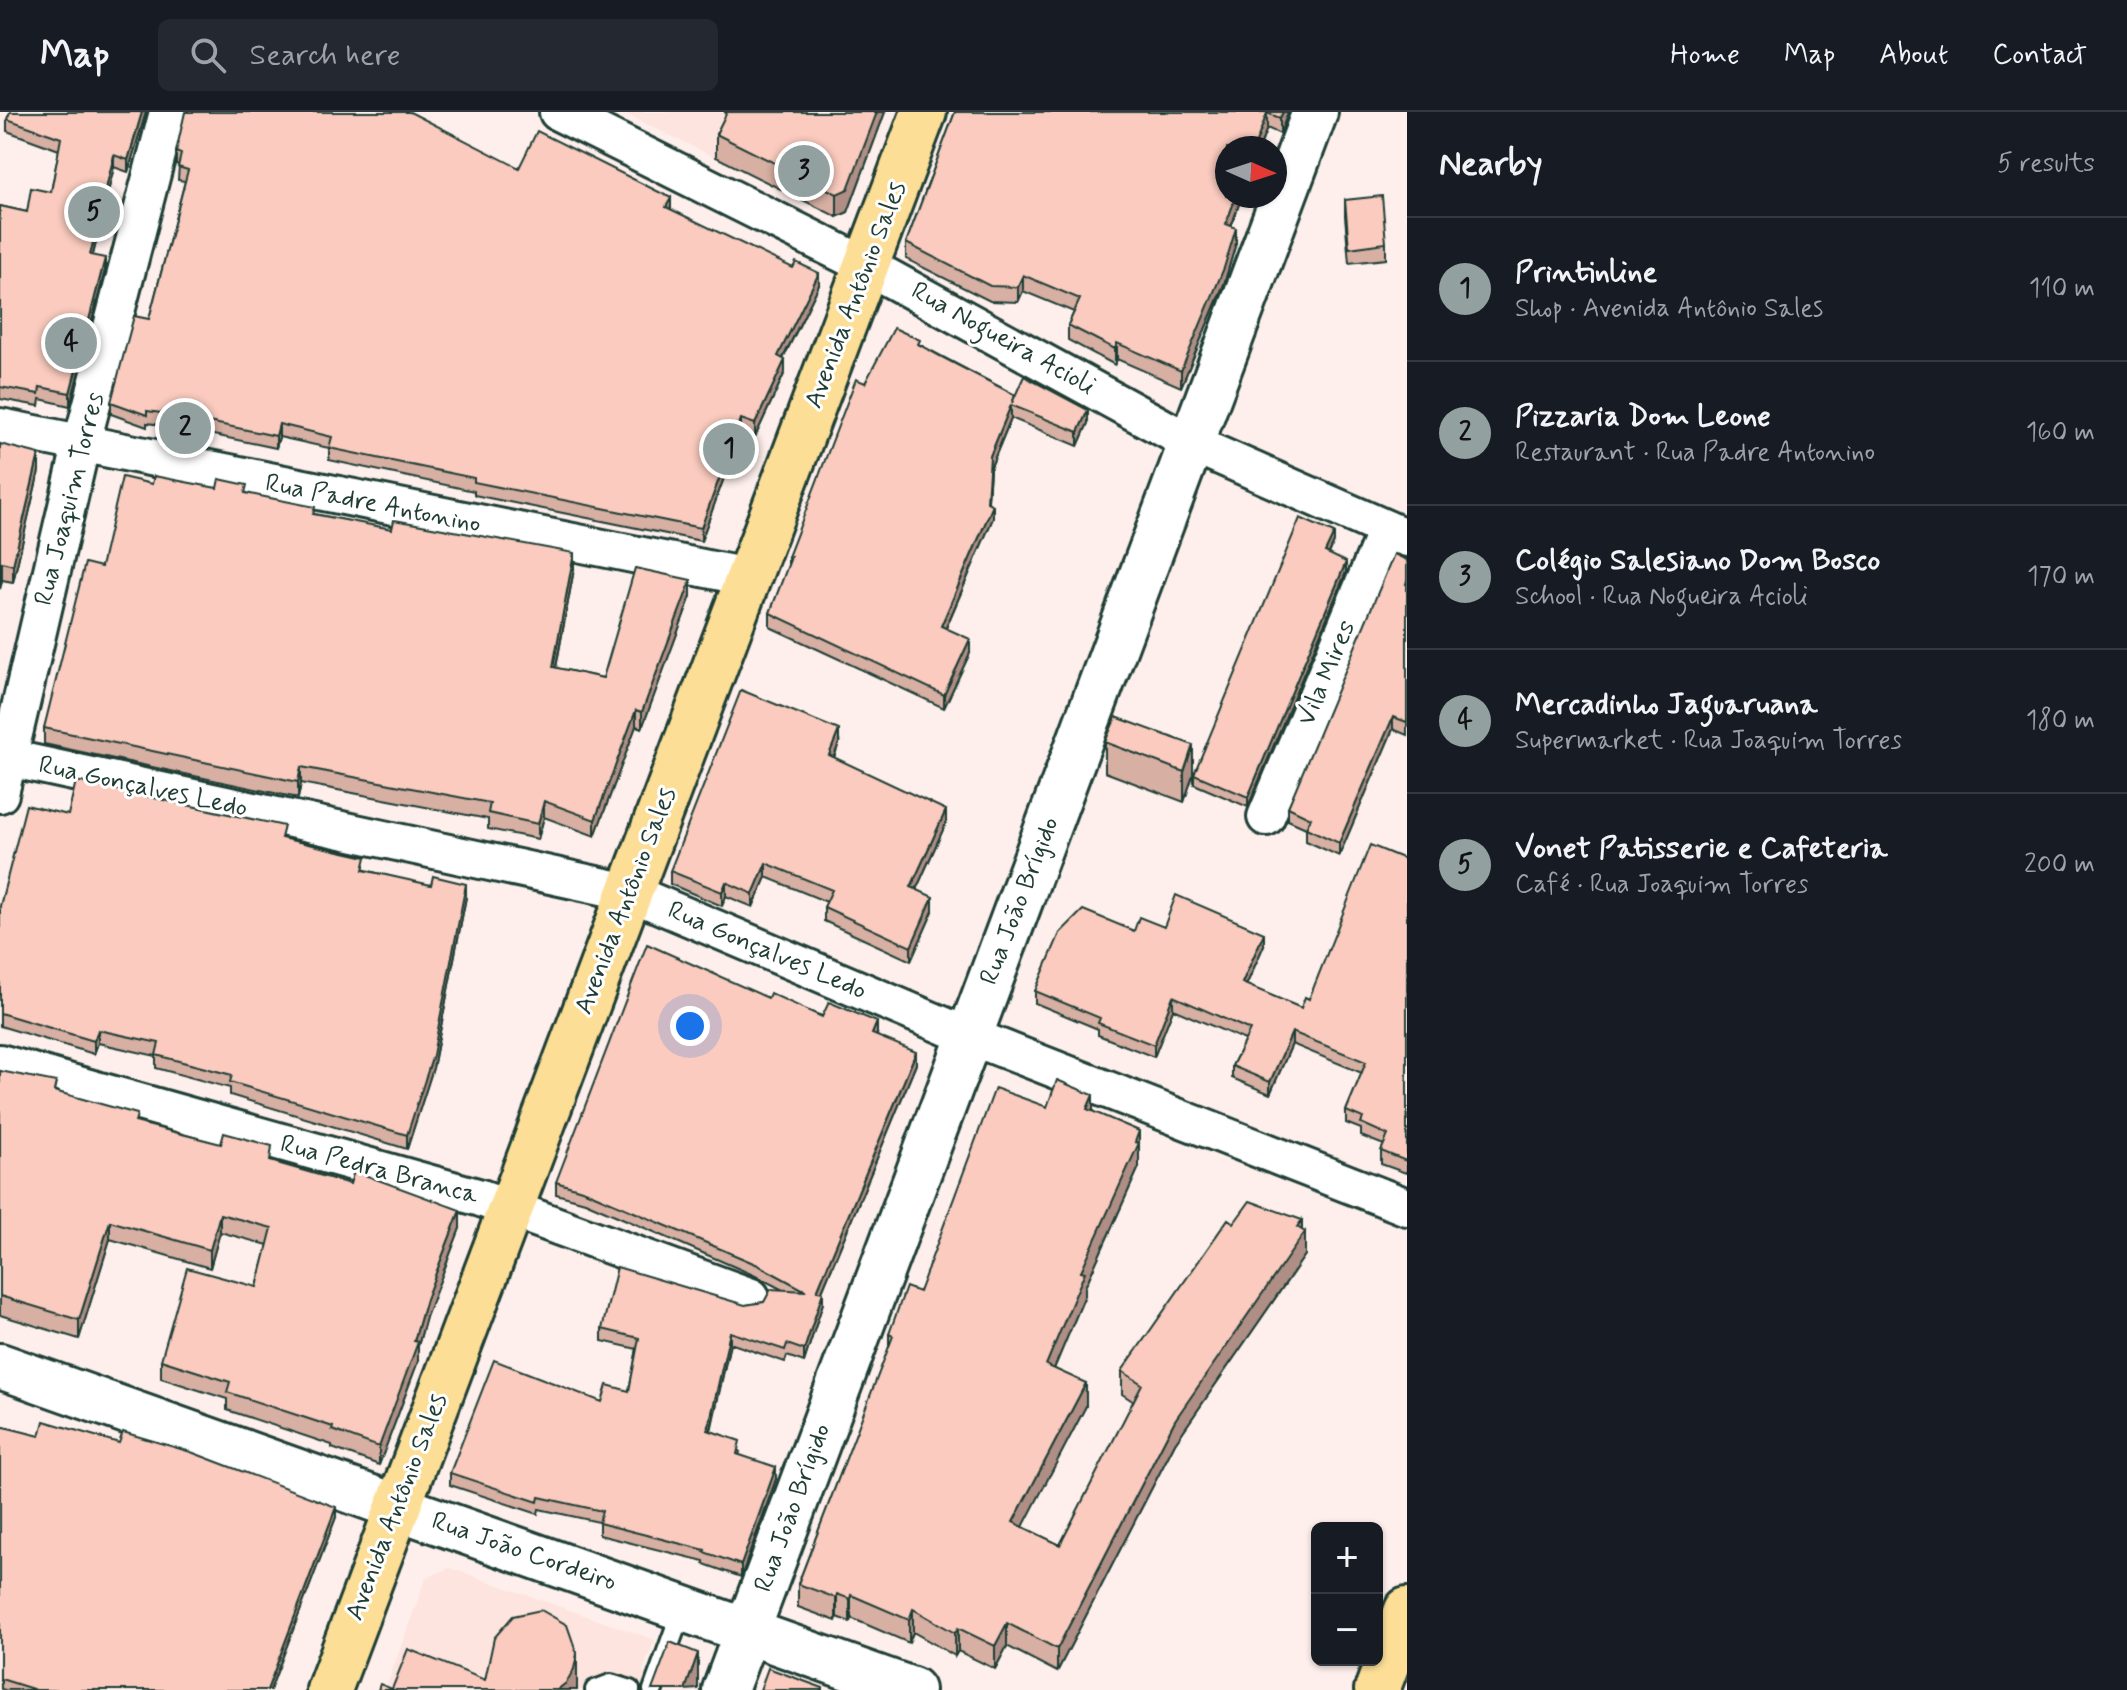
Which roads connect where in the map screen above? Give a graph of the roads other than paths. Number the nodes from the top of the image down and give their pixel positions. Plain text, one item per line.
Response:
1 (168, 112) edge
2 (558, 112) edge
3 (924, 112) edge
4 (1315, 112) edge
5 (867, 266) junction
6 (0, 427) edge
7 (1193, 444) junction
8 (81, 446) junction
9 (1397, 534) edge
10 (747, 577) junction
11 (8, 758) junction
12 (0, 794) edge
13 (1266, 817) dead end
14 (629, 892) junction
15 (970, 1036) junction
16 (0, 1063) edge
17 (1407, 1207) edge
18 (511, 1208) junction
19 (751, 1297) dead end
20 (0, 1366) edge
21 (395, 1507) junction
22 (683, 1607) junction
23 (1407, 1610) edge
24 (747, 1629) junction
25 (329, 1690) edge
26 (595, 1690) edge
27 (630, 1690) edge
28 (653, 1690) edge
29 (725, 1690) edge
30 (912, 1690) edge
31 (1377, 1690) edge

1 - 8 street, Rua Joaquim Torres
2 - 5 street, Rua Nogueira Acioli
3 - 5 main road, Avenida Antônio Sales
4 - 7 street, Rua João Brígido
5 - 7 street, Rua Nogueira Acioli
5 - 10 main road, Avenida Antônio Sales
6 - 8 street, Rua Padre Antonino
7 - 9 street, Rua Nogueira Acioli
7 - 15 street, Rua João Brígido
8 - 10 street, Rua Padre Antonino
8 - 11 street, Rua Joaquim Torres
9 - 13 street, Vila Mires
10 - 14 main road, Avenida Antônio Sales
11 - 12 street, Rua Joaquim Torres
11 - 14 street, Rua Gonçalves Ledo
14 - 15 street, Rua Gonçalves Ledo
14 - 18 main road, Avenida Antônio Sales
15 - 17 street, Rua Gonçalves Ledo
15 - 24 street, Rua João Brígido
16 - 18 street, Rua Pedra Branca
18 - 19 street, Rua Pedra Branca
18 - 21 main road, Avenida Antônio Sales
20 - 21 street, Rua João Cordeiro
21 - 22 street, Rua João Cordeiro
21 - 25 main road, Avenida Antônio Sales
22 - 24 street, Rua João Cordeiro
22 - 28 lane
23 - 31 main road
24 - 29 street, Rua João Brígido
24 - 30 street, Rua João Cordeiro
26 - 27 lane

